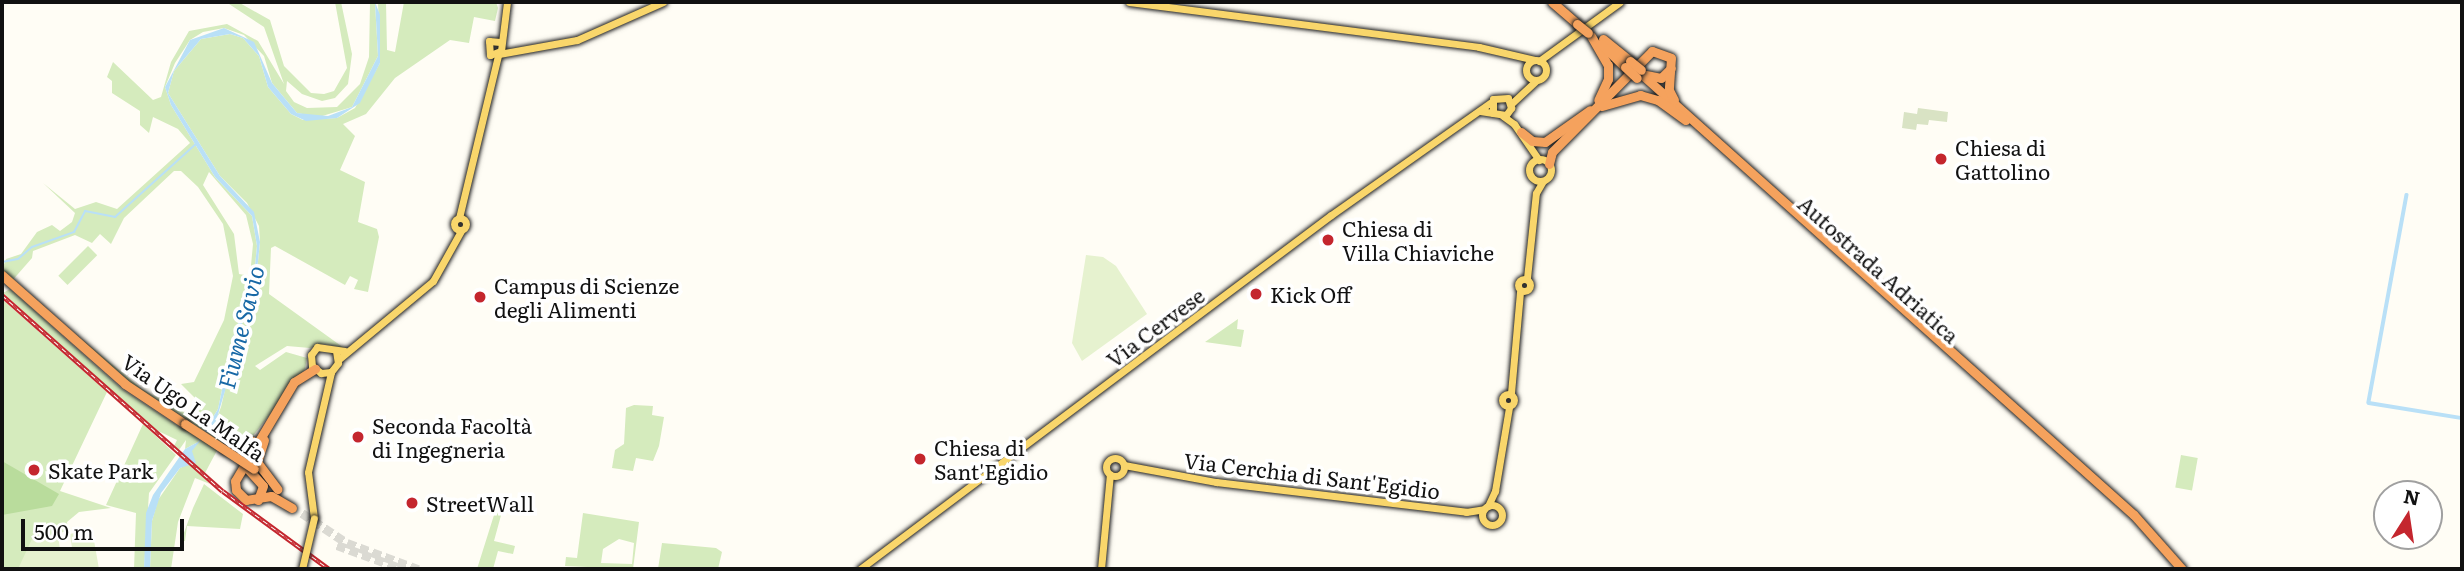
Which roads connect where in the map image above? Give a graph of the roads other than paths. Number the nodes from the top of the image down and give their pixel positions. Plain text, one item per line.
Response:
1 (663, 2) edge
2 (1129, 2) edge
3 (1552, 2) edge
4 (1560, 2) edge
5 (1620, 2) edge
6 (507, 4) edge
7 (1579, 23) junction
8 (1590, 33) junction
9 (498, 42) junction
10 (516, 51) junction
11 (496, 55) junction
12 (1516, 56) junction
13 (1540, 62) junction
14 (1628, 63) junction
15 (1672, 66) junction
16 (1527, 72) junction
17 (1639, 74) junction
18 (1537, 80) junction
19 (1522, 91) junction
20 (1506, 96) junction
21 (1491, 102) junction
22 (1511, 108) junction
23 (1593, 110) junction
24 (1472, 113) junction
25 (1493, 113) junction
26 (1503, 116) junction
27 (1686, 120) junction
28 (1514, 124) junction
29 (1521, 132) junction
30 (1710, 136) junction
31 (1552, 139) junction
32 (1723, 150) junction
33 (1733, 159) junction
34 (1541, 162) junction
35 (1533, 178) junction
36 (1543, 181) junction
37 (1536, 193) junction
38 (2, 277) edge
39 (336, 351) junction
40 (345, 351) junction
41 (338, 359) junction
42 (313, 369) junction
43 (331, 372) junction
44 (327, 381) junction
45 (284, 397) junction
46 (273, 415) junction
47 (185, 426) junction
48 (227, 449) junction
49 (250, 468) junction
50 (276, 489) junction
51 (1495, 491) junction
52 (258, 499) junction
53 (1486, 508) junction
54 (1499, 508) junction
55 (298, 512) junction
56 (1466, 512) junction
57 (1483, 519) junction
58 (302, 569) edge
59 (860, 569) edge
60 (1101, 569) edge
61 (2175, 569) edge
62 (2182, 569) edge

1 - 10 main road
2 - 12 main road
3 - 7 highway, Autostrada Adriatica
4 - 7 highway, Autostrada Adriatica
5 - 13 main road
6 - 9 main road
7 - 8 highway, Autostrada Adriatica, bridge
8 - 14 highway, Autostrada Adriatica
8 - 14 highway, Autostrada Adriatica
8 - 23 highway
9 - 10 main road
9 - 11 main road
9 - 11 main road
10 - 11 main road
11 - 40 main road
12 - 13 main road
12 - 16 main road
13 - 16 main road
13 - 18 main road
14 - 17 highway, Autostrada Adriatica, bridge
15 - 17 highway
15 - 23 highway
15 - 30 highway
16 - 18 main road
16 - 19 main road
17 - 27 highway, Autostrada Adriatica
17 - 30 highway, Autostrada Adriatica
18 - 19 main road
19 - 20 main road
19 - 22 main road
20 - 21 main road
20 - 22 main road
21 - 24 main road, Via Cervese
21 - 25 main road
22 - 26 main road
22 - 28 main road
23 - 27 highway
23 - 31 highway
23 - 34 highway
24 - 25 main road
24 - 59 main road, Via Cervese
25 - 26 main road
26 - 28 main road
27 - 32 highway, Autostrada Adriatica
28 - 29 main road
29 - 31 highway
29 - 34 main road
30 - 32 highway, Autostrada Adriatica
31 - 34 highway
32 - 33 highway, Autostrada Adriatica
33 - 61 highway, Autostrada Adriatica
33 - 62 highway, Autostrada Adriatica
34 - 35 main road
34 - 36 main road
35 - 36 main road
35 - 37 main road
36 - 37 main road
37 - 51 main road
38 - 47 highway, Via Ugo La Malfa
39 - 40 main road
39 - 41 main road
39 - 42 main road
40 - 41 main road
41 - 43 main road
42 - 43 main road
42 - 44 main road
42 - 45 highway
43 - 44 main road
44 - 58 main road, bridge
45 - 46 highway
45 - 50 highway
46 - 48 highway
46 - 52 highway
47 - 48 highway, Via Ugo La Malfa, bridge
47 - 49 highway, Via Ugo La Malfa, bridge
48 - 49 highway, Via Ugo La Malfa, bridge
49 - 50 highway, Via Ugo La Malfa
49 - 52 highway
49 - 55 highway, Via Ugo La Malfa
50 - 55 highway, Via Ugo La Malfa
51 - 53 main road
51 - 54 main road
52 - 55 highway
53 - 54 main road
53 - 56 main road, Via Cerchia di Sant'Egidio
53 - 57 main road
54 - 57 main road
56 - 57 main road
56 - 60 main road, Via Cerchia di Sant'Egidio

